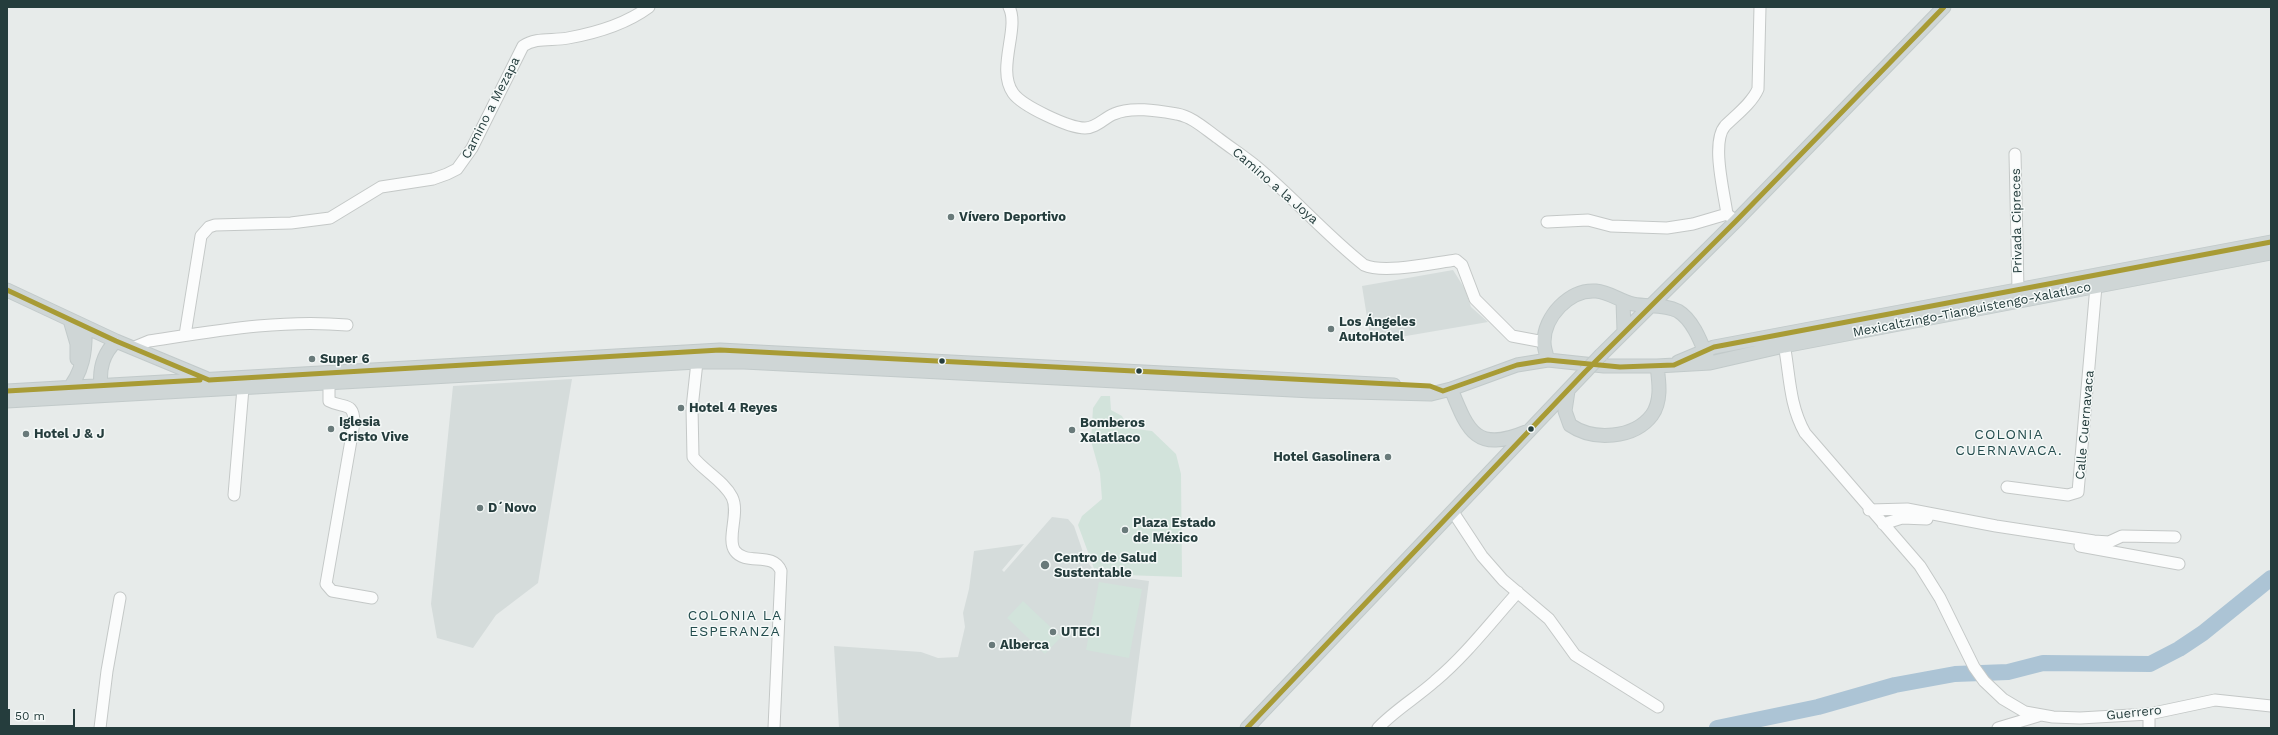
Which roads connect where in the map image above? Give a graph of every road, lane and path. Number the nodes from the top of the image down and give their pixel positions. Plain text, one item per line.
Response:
1 (649, 7) edge
2 (1009, 7) edge
3 (1760, 7) edge
4 (1944, 7) edge
5 (2015, 154) dead end
6 (1732, 217) junction
7 (1547, 222) dead end
8 (2271, 242) edge
9 (2271, 253) edge
10 (2096, 286) junction
11 (2018, 289) junction
12 (7, 290) edge
13 (1623, 301) junction
14 (1653, 305) junction
15 (70, 320) junction
16 (347, 326) dead end
17 (85, 327) junction
18 (1624, 331) junction
19 (185, 335) junction
20 (1783, 340) junction
21 (116, 342) junction
22 (1544, 342) junction
23 (132, 348) junction
24 (1707, 356) junction
25 (1548, 360) junction
26 (697, 362) junction
27 (1657, 366) junction
28 (209, 380) junction
29 (329, 383) junction
30 (101, 386) junction
31 (70, 388) junction
32 (243, 388) junction
33 (226, 389) junction
34 (1447, 390) junction
35 (7, 391) edge
36 (1568, 391) junction
37 (57, 394) junction
38 (114, 396) junction
39 (7, 401) edge
40 (1531, 430) junction
41 (2007, 487) dead end
42 (234, 495) dead end
43 (1869, 510) junction
44 (1453, 512) junction
45 (1883, 524) junction
46 (2175, 537) dead end
47 (2178, 564) dead end
48 (1518, 592) junction
49 (120, 598) dead end
50 (372, 598) dead end
51 (1658, 706) dead end
52 (2271, 706) edge
53 (2149, 714) junction
54 (2038, 716) junction
55 (100, 728) edge
56 (774, 728) edge
57 (1247, 728) edge
58 (1378, 728) edge
59 (1998, 728) edge
60 (2149, 728) edge

1 - 19 street, Camino a Mezapa
2 - 22 street, Camino a la Joya
3 - 6 street
4 - 6 main road
5 - 11 street, Privada Cipreces
6 - 7 street
6 - 14 main road
8 - 11 main road, Mexicaltzingo-Tianguistengo-Xalatlaco
9 - 10 main road, Mexicaltzingo-Tianguistengo-Xalatlaco
10 - 20 main road, Mexicaltzingo-Tianguistengo-Xalatlaco
10 - 41 street, Calle Cuernavaca
11 - 20 main road, Mexicaltzingo-Tianguistengo-Xalatlaco
12 - 15 main road
13 - 14 main road
13 - 18 main road
13 - 22 main road
14 - 18 main road
14 - 24 main road
15 - 17 main road
15 - 37 main road
16 - 19 street
17 - 21 main road
17 - 31 main road
18 - 36 main road, bridge
19 - 23 street
20 - 24 main road, Mexicaltzingo-Tianguistengo-Xalatlaco
20 - 43 street, Guerrero
21 - 23 main road
21 - 30 main road
22 - 25 main road
23 - 28 main road
24 - 27 main road, Mexicaltzingo-Tianguistengo-Xalatlaco
25 - 27 main road, Mexicaltzingo-Tianguistengo-Xalatlaco
25 - 34 main road, Mexicaltzingo-Tianguistengo-Xalatlaco
26 - 29 main road, Mexicaltzingo-Tianguistengo-Xalatlaco
26 - 34 main road, Mexicaltzingo-Tianguistengo-Xalatlaco
26 - 56 street
27 - 36 main road
28 - 30 main road, Mexicaltzingo-Tianguistengo-Xalatlaco
28 - 33 main road
28 - 34 main road, Mexicaltzingo-Tianguistengo-Xalatlaco
29 - 32 main road, Mexicaltzingo-Tianguistengo-Xalatlaco
29 - 50 street
30 - 31 main road, Mexicaltzingo-Tianguistengo-Xalatlaco
30 - 38 main road
31 - 37 main road, Mexicaltzingo-Tianguistengo-Xalatlaco
32 - 33 main road, Mexicaltzingo-Tianguistengo-Xalatlaco
32 - 42 street
33 - 38 main road, Mexicaltzingo-Tianguistengo-Xalatlaco
34 - 40 main road
35 - 37 main road, Mexicaltzingo-Tianguistengo-Xalatlaco
36 - 40 main road
37 - 38 main road, Mexicaltzingo-Tianguistengo-Xalatlaco
37 - 39 main road, Mexicaltzingo-Tianguistengo-Xalatlaco
40 - 44 main road
43 - 45 street, Guerrero
43 - 46 street
44 - 48 street
44 - 57 main road
45 - 47 street
45 - 54 street, Guerrero
48 - 51 street
48 - 58 street
49 - 55 street
52 - 53 street, Guerrero
53 - 54 street, Guerrero
53 - 60 street
54 - 59 street

